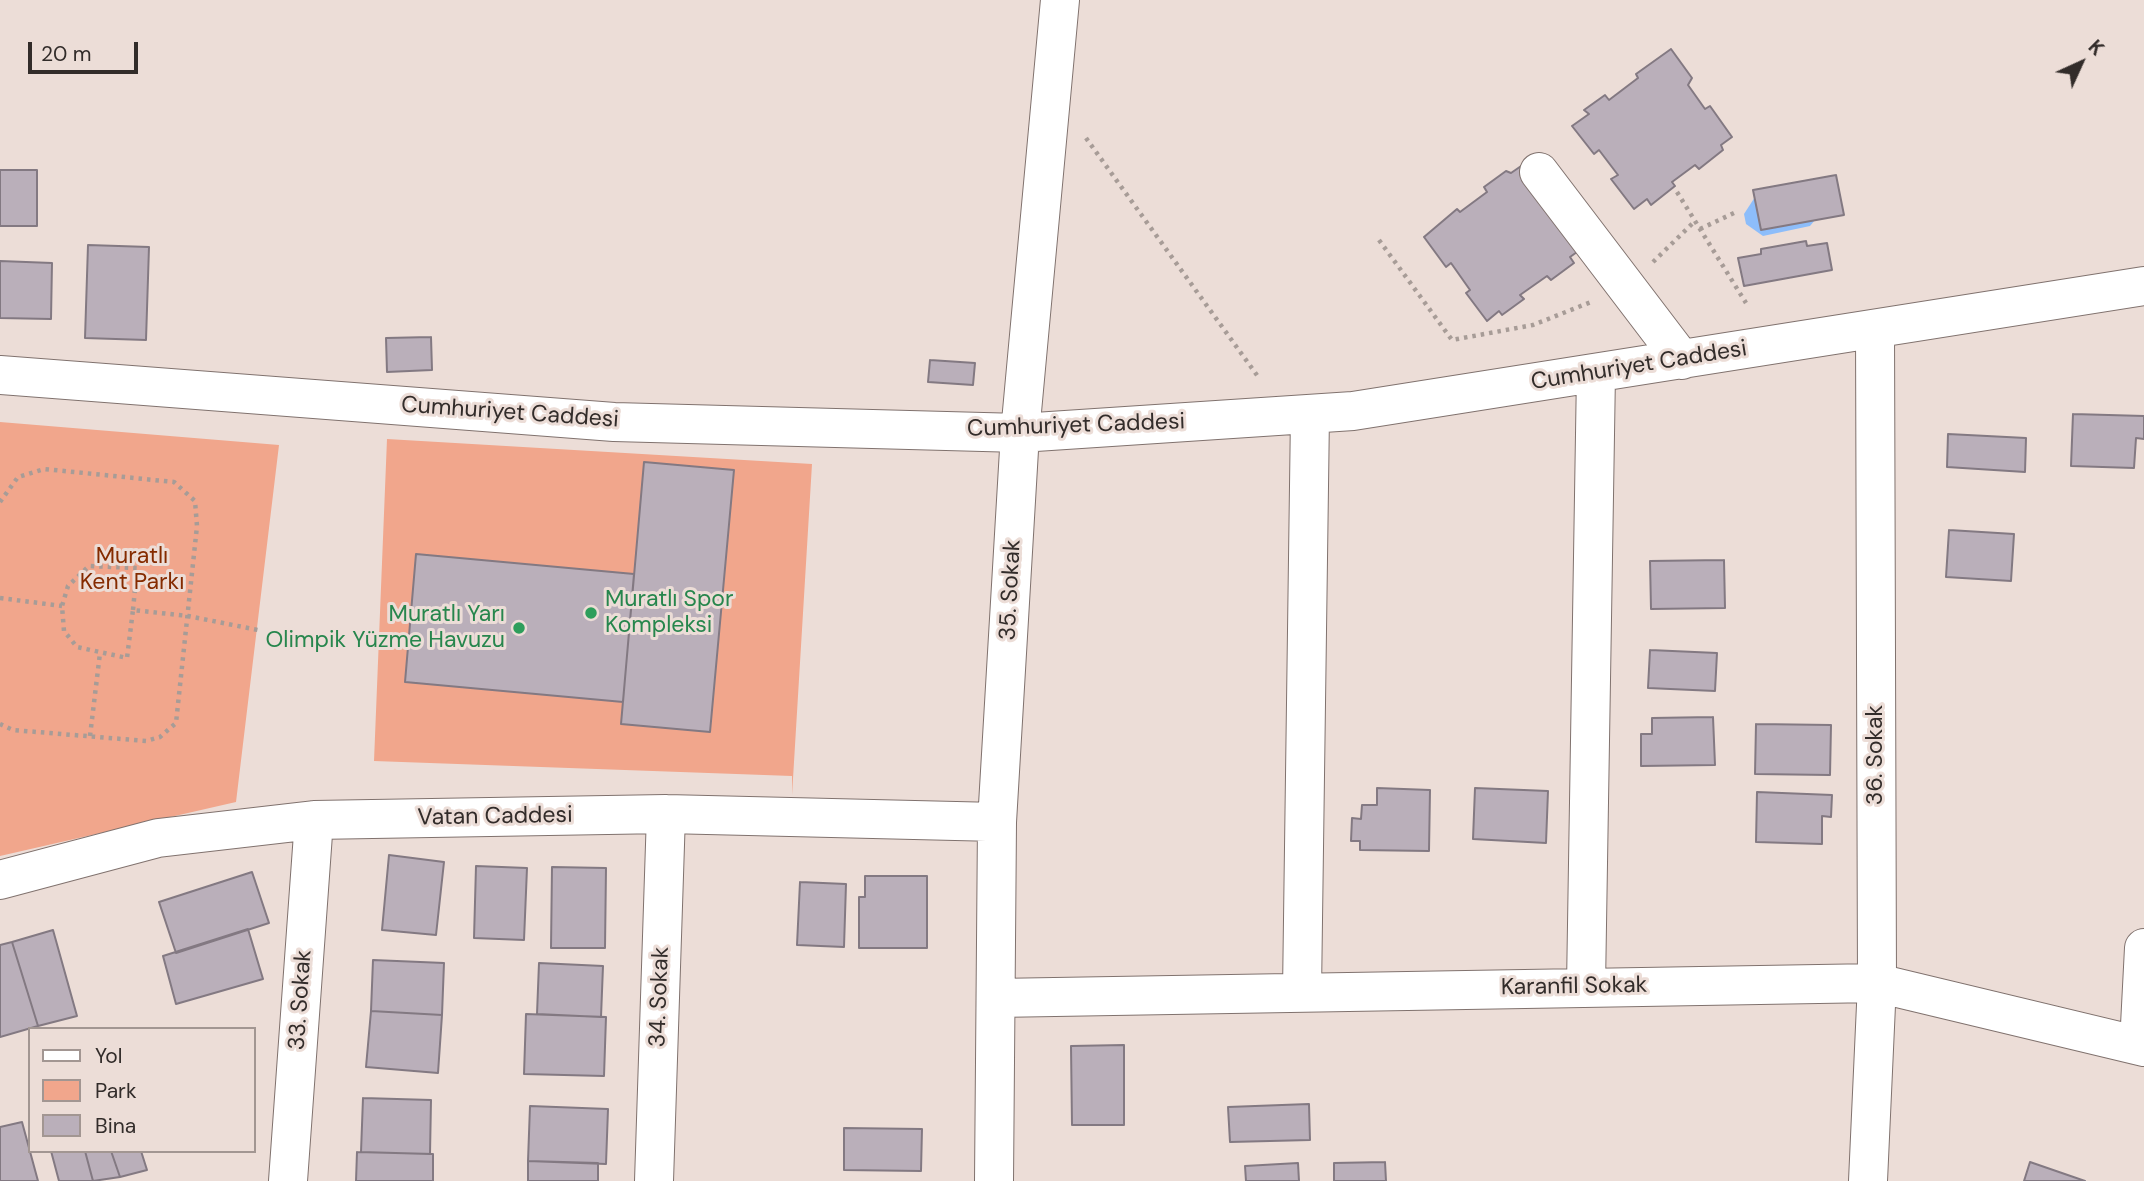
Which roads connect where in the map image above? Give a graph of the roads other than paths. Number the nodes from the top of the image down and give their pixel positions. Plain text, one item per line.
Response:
1 (1060, 0) edge
2 (1539, 172) dead end
3 (2144, 286) edge
4 (1875, 329) junction
5 (1682, 360) junction
6 (1596, 373) junction
7 (0, 375) edge
8 (1298, 415) junction
9 (1020, 433) junction
10 (666, 814) junction
11 (314, 820) junction
12 (997, 822) junction
13 (0, 880) edge
14 (2144, 948) edge
15 (1877, 983) junction
16 (1586, 986) junction
17 (1302, 992) junction
18 (996, 998) junction
19 (2141, 1046) edge
20 (280, 1179) edge
21 (654, 1181) edge
22 (994, 1181) edge
23 (1868, 1181) edge

1 - 9 street, 35. Sokak
2 - 5 street
3 - 4 street, Cumhuriyet Caddesi
4 - 5 street, Cumhuriyet Caddesi
4 - 15 street, 36. Sokak
5 - 6 street, Cumhuriyet Caddesi
6 - 8 street, Cumhuriyet Caddesi
6 - 16 street
7 - 9 street, Cumhuriyet Caddesi
8 - 9 street, Cumhuriyet Caddesi
8 - 17 street
9 - 12 street, 35. Sokak
10 - 11 street, Vatan Caddesi
10 - 12 street, Vatan Caddesi
10 - 21 street, 34. Sokak
11 - 13 street, Vatan Caddesi
11 - 20 street, 33. Sokak
12 - 18 street, 35. Sokak
14 - 19 street
15 - 16 street, Karanfil Sokak
15 - 19 street, Karanfil Sokak
15 - 23 street, 36. Sokak
16 - 17 street, Karanfil Sokak
17 - 18 street, Karanfil Sokak
18 - 22 street, 35. Sokak

